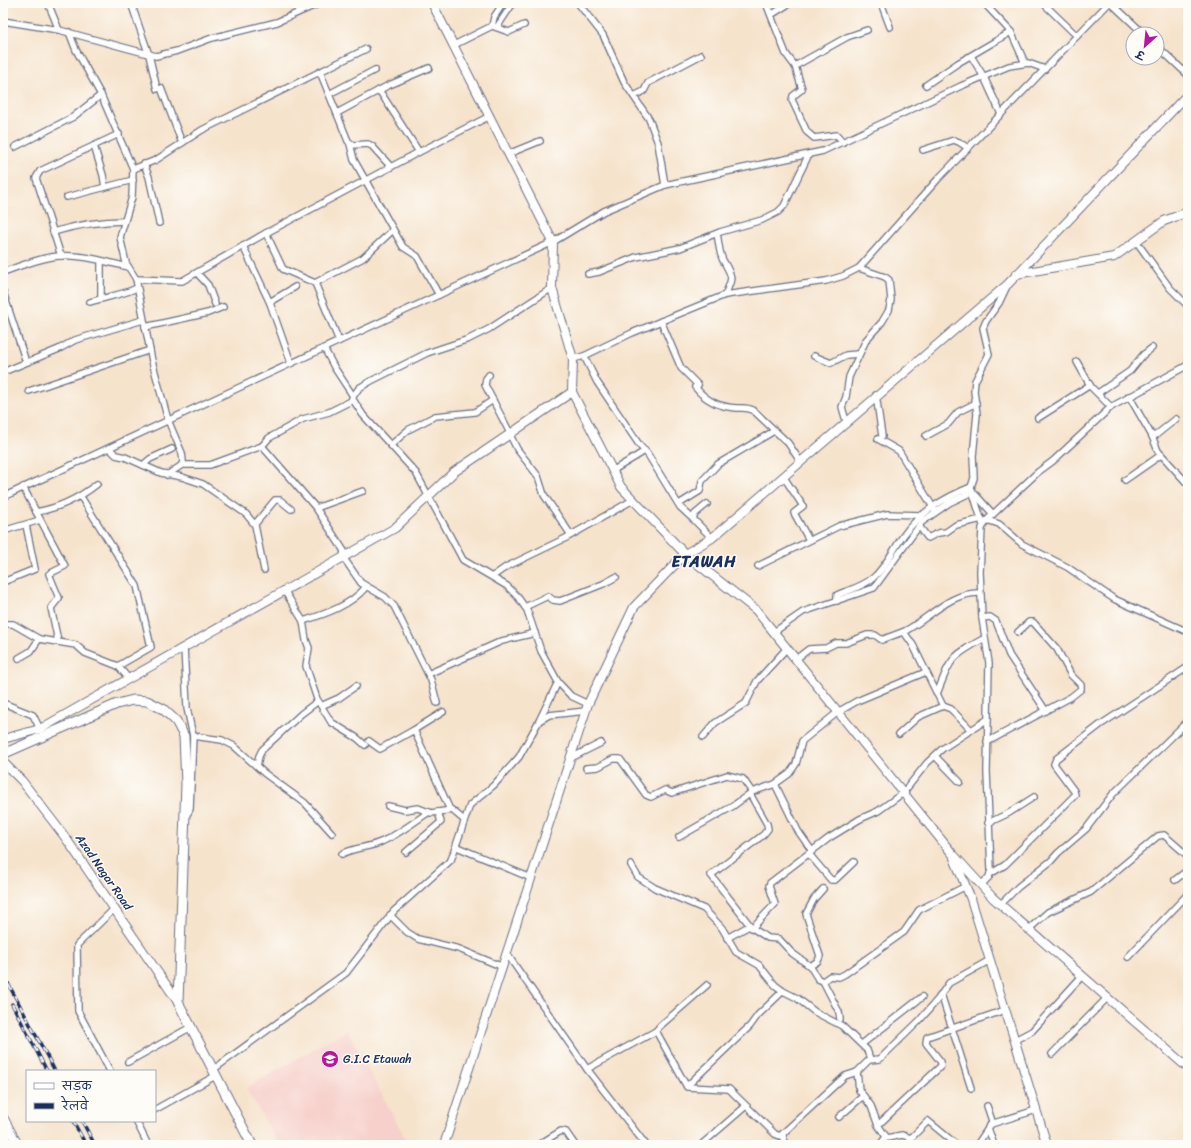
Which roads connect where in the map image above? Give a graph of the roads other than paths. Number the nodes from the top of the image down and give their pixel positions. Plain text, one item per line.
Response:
1 (48, 3) edge
2 (131, 3) edge
3 (320, 3) edge
4 (432, 3) edge
5 (513, 3) edge
6 (578, 3) edge
7 (766, 3) edge
8 (790, 3) edge
9 (881, 3) edge
10 (984, 3) edge
11 (1043, 3) edge
12 (1110, 3) edge
13 (502, 5) dead end
14 (771, 15) junction
15 (3, 21) edge
16 (524, 25) dead end
17 (495, 26) junction
18 (1135, 26) edge
19 (890, 27) dead end
20 (59, 30) junction
21 (867, 30) dead end
22 (69, 32) junction
23 (1011, 32) junction
24 (1077, 36) junction
25 (454, 46) junction
26 (366, 49) dead end
27 (1165, 53) edge
28 (701, 55) dead end
29 (149, 56) junction
30 (972, 56) junction
31 (1025, 63) junction
32 (796, 66) junction
33 (429, 68) dead end
34 (1045, 69) junction
35 (376, 70) dead end
36 (320, 72) junction
37 (1188, 75) edge
38 (984, 76) junction
39 (926, 85) dead end
40 (379, 90) junction
41 (329, 94) junction
42 (1188, 94) edge
43 (101, 95) junction
44 (634, 96) junction
45 (337, 113) junction
46 (1001, 114) junction
47 (490, 116) junction
48 (119, 134) junction
49 (540, 140) dead end
50 (843, 142) junction
51 (182, 143) junction
52 (350, 144) junction
53 (94, 146) junction
54 (15, 147) dead end
55 (968, 148) junction
56 (923, 150) dead end
57 (419, 152) junction
58 (508, 154) junction
59 (809, 154) junction
60 (144, 164) junction
61 (391, 167) junction
62 (133, 169) junction
63 (133, 180) junction
64 (366, 180) junction
65 (665, 185) junction
66 (105, 187) junction
67 (67, 197) dead end
68 (1188, 212) edge
69 (124, 221) junction
70 (159, 223) dead end
71 (393, 230) junction
72 (53, 232) junction
73 (266, 233) junction
74 (717, 234) junction
75 (553, 242) junction
76 (1136, 242) junction
77 (243, 246) junction
78 (61, 256) junction
79 (101, 261) junction
80 (128, 267) junction
81 (859, 268) junction
82 (3, 272) edge
83 (197, 273) junction
84 (588, 274) dead end
85 (1016, 274) junction
86 (136, 279) junction
87 (315, 283) junction
88 (1005, 286) junction
89 (295, 287) dead end
90 (137, 288) junction
91 (552, 288) junction
92 (3, 292) edge
93 (439, 295) junction
94 (725, 295) junction
95 (101, 298) junction
96 (90, 302) dead end
97 (270, 303) junction
98 (215, 304) dead end
99 (223, 306) dead end
100 (1188, 306) edge
101 (1188, 310) edge
102 (144, 320) junction
103 (661, 321) junction
104 (145, 327) junction
105 (338, 341) junction
106 (324, 348) junction
107 (1152, 348) dead end
108 (150, 350) junction
109 (859, 354) junction
110 (584, 356) junction
111 (814, 356) dead end
112 (573, 359) junction
113 (26, 362) junction
114 (1077, 362) dead end
115 (291, 363) junction
116 (1188, 365) edge
117 (8, 370) dead end
118 (489, 375) dead end
119 (1090, 385) junction
120 (29, 391) dead end
121 (572, 392) junction
122 (1098, 393) junction
123 (876, 395) junction
124 (1129, 396) junction
125 (353, 398) junction
126 (493, 400) junction
127 (976, 403) junction
128 (1111, 407) junction
129 (1038, 418) dead end
130 (1176, 419) dead end
131 (168, 420) junction
132 (846, 421) junction
133 (774, 431) junction
134 (509, 432) junction
135 (926, 436) dead end
136 (1152, 436) junction
137 (391, 445) junction
138 (262, 446) junction
139 (109, 448) junction
140 (172, 449) dead end
141 (645, 451) junction
142 (1161, 455) junction
143 (800, 461) junction
144 (182, 464) junction
145 (143, 465) junction
146 (612, 471) junction
147 (167, 475) junction
148 (783, 476) junction
149 (1125, 480) dead end
150 (1186, 482) dead end
151 (97, 484) dead end
152 (23, 487) junction
153 (972, 489) junction
154 (364, 491) dead end
155 (3, 497) edge
156 (81, 497) junction
157 (428, 497) junction
158 (633, 500) junction
159 (679, 504) junction
160 (707, 504) dead end
161 (316, 508) junction
162 (291, 509) dead end
163 (934, 510) junction
164 (36, 512) junction
165 (921, 515) junction
166 (693, 519) junction
167 (987, 519) junction
168 (40, 520) junction
169 (255, 524) junction
170 (26, 525) junction
171 (919, 526) junction
172 (3, 531) edge
173 (571, 535) junction
174 (712, 538) junction
175 (809, 540) junction
176 (685, 554) junction
177 (343, 557) junction
178 (758, 566) dead end
179 (264, 570) dead end
180 (493, 576) junction
181 (616, 577) dead end
182 (3, 582) edge
183 (366, 587) junction
184 (284, 590) junction
185 (980, 593) junction
186 (836, 599) junction
187 (525, 606) junction
188 (982, 618) junction
189 (303, 621) junction
190 (3, 624) edge
191 (773, 631) junction
192 (904, 632) junction
193 (1018, 632) dead end
194 (1188, 632) edge
195 (535, 633) junction
196 (985, 638) junction
197 (39, 639) junction
198 (58, 641) junction
199 (184, 648) junction
200 (787, 648) junction
201 (19, 658) dead end
202 (796, 659) junction
203 (118, 666) junction
204 (1188, 667) edge
205 (926, 672) junction
206 (428, 674) junction
207 (129, 679) junction
208 (558, 682) junction
209 (356, 686) dead end
210 (937, 694) junction
211 (3, 703) edge
212 (320, 703) junction
213 (437, 703) dead end
214 (943, 706) junction
215 (587, 708) junction
216 (1046, 711) junction
217 (443, 712) dead end
218 (838, 712) junction
219 (988, 719) junction
220 (539, 720) junction
221 (1188, 721) edge
222 (40, 729) junction
223 (414, 730) junction
224 (971, 730) junction
225 (899, 734) dead end
226 (193, 736) junction
227 (703, 737) dead end
228 (3, 739) edge
229 (987, 742) junction
230 (601, 744) dead end
231 (3, 754) edge
232 (935, 756) junction
233 (571, 758) junction
234 (3, 762) edge
235 (257, 766) junction
236 (586, 768) dead end
237 (960, 782) dead end
238 (774, 784) junction
239 (751, 793) junction
240 (903, 793) junction
241 (1034, 797) dead end
242 (388, 806) dead end
243 (450, 810) junction
244 (429, 812) junction
245 (438, 812) junction
246 (185, 814) junction
247 (464, 820) junction
248 (988, 823) junction
249 (332, 833) dead end
250 (679, 837) dead end
251 (457, 847) junction
252 (406, 852) dead end
253 (951, 852) junction
254 (810, 853) junction
255 (342, 854) dead end
256 (1188, 856) edge
257 (854, 862) dead end
258 (631, 865) dead end
259 (1188, 870) edge
260 (990, 874) junction
261 (531, 878) junction
262 (1175, 880) dead end
263 (981, 885) junction
264 (966, 886) junction
265 (823, 889) dead end
266 (1188, 894) edge
267 (1000, 905) junction
268 (116, 908) junction
269 (390, 915) junction
270 (752, 928) junction
271 (1028, 930) junction
272 (727, 938) junction
273 (507, 954) junction
274 (1128, 957) dead end
275 (990, 960) junction
276 (810, 966) junction
277 (502, 967) junction
278 (1082, 976) junction
279 (823, 981) junction
280 (707, 985) dead end
281 (783, 991) junction
282 (941, 994) junction
283 (922, 997) dead end
284 (1107, 998) junction
285 (178, 1002) junction
286 (1005, 1010) junction
287 (840, 1019) dead end
288 (191, 1027) junction
289 (952, 1028) junction
290 (656, 1031) junction
291 (1015, 1040) junction
292 (862, 1044) junction
293 (1052, 1054) dead end
294 (872, 1059) junction
295 (128, 1062) dead end
296 (1188, 1068) edge
297 (587, 1069) junction
298 (109, 1070) edge
299 (216, 1072) junction
300 (857, 1072) junction
301 (687, 1086) junction
302 (971, 1088) dead end
303 (862, 1096) junction
304 (746, 1106) junction
305 (987, 1106) dead end
306 (156, 1109) dead end
307 (1036, 1110) junction
308 (3, 1117) edge
309 (839, 1117) dead end
310 (136, 1122) edge
311 (878, 1125) junction
312 (990, 1126) junction
313 (782, 1134) junction
314 (886, 1137) junction
315 (18, 1145) edge
316 (148, 1145) edge
317 (252, 1145) edge
318 (444, 1145) edge
319 (538, 1145) edge
320 (575, 1145) edge
321 (646, 1145) edge
322 (701, 1145) edge
323 (784, 1145) edge
324 (880, 1145) edge
325 (957, 1145) edge
326 (977, 1145) edge
327 (994, 1145) edge
328 (1047, 1145) edge

1 - 20 street
2 - 29 street
3 - 29 street
4 - 25 street
5 - 17 street
6 - 44 street
7 - 14 street
8 - 14 street
9 - 19 street
10 - 23 street
11 - 24 street
12 - 18 street
12 - 24 street
13 - 17 street
14 - 32 street
15 - 20 street
16 - 17 street
17 - 25 street
20 - 22 street
21 - 32 street
22 - 29 street
22 - 43 street
23 - 30 street
23 - 31 street
24 - 34 street
25 - 47 street
26 - 36 street
27 - 37 street
28 - 44 street
29 - 51 street
30 - 38 street
30 - 39 street
31 - 34 street
31 - 38 street
32 - 50 street
33 - 40 street
34 - 46 street
35 - 41 street
36 - 41 street
36 - 51 street
38 - 46 street
38 - 50 street
40 - 45 street
40 - 57 street
41 - 45 street
42 - 85 street
43 - 48 street
43 - 54 street
44 - 65 street
45 - 52 street
46 - 55 street
47 - 57 street
47 - 58 street
48 - 53 street
48 - 62 street
49 - 58 street
50 - 59 street
51 - 60 street
52 - 61 street
52 - 64 street
53 - 66 street
53 - 72 street
55 - 56 street
55 - 81 street
57 - 61 street
58 - 75 street
59 - 65 street
59 - 74 street
60 - 62 street
60 - 70 street
61 - 64 street
62 - 63 street
63 - 66 street
63 - 69 street
64 - 71 street
64 - 73 street
65 - 75 street
66 - 67 street
68 - 76 street
69 - 72 street
69 - 80 street
71 - 87 street
71 - 93 street
72 - 78 street
73 - 77 street
73 - 87 street
74 - 84 street
74 - 94 street
75 - 91 street
75 - 93 street
76 - 85 street
76 - 100 street
77 - 83 street
77 - 97 street
78 - 79 street
78 - 82 street
79 - 80 street
79 - 95 street
80 - 86 street
81 - 94 street
81 - 109 street
83 - 86 street
83 - 98 street
85 - 88 street
86 - 90 street
87 - 105 street
88 - 123 street
88 - 127 street
89 - 97 street
90 - 95 street
90 - 102 street
91 - 112 street
91 - 125 street
92 - 113 street
93 - 105 street
94 - 103 street
95 - 96 street
97 - 115 street
99 - 104 street
100 - 101 street
102 - 104 street
102 - 113 street
103 - 110 street
103 - 133 street
104 - 108 street
105 - 106 street
106 - 115 street
106 - 125 street
107 - 122 street
108 - 120 street
108 - 131 street
109 - 111 street
109 - 132 street
110 - 112 street
110 - 141 street
112 - 121 street
113 - 117 street
114 - 119 street
115 - 131 street
116 - 124 street
118 - 126 street
119 - 122 street
119 - 129 street
121 - 134 street
121 - 146 street
122 - 128 street
123 - 132 street
123 - 163 street
124 - 128 street
124 - 136 street
125 - 137 street
125 - 138 street
126 - 134 street
126 - 137 street
127 - 135 street
127 - 153 street
128 - 167 street
130 - 136 street
131 - 139 street
131 - 144 street
132 - 143 street
133 - 143 street
133 - 159 street
134 - 157 street
134 - 173 street
136 - 142 street
137 - 157 street
138 - 144 street
138 - 161 street
139 - 145 street
139 - 152 street
140 - 145 street
141 - 146 street
141 - 159 street
142 - 149 street
142 - 150 street
143 - 148 street
144 - 147 street
145 - 147 street
146 - 158 street
147 - 169 street
148 - 174 street
148 - 175 street
151 - 156 street
152 - 155 street
152 - 164 street
153 - 163 street
153 - 167 street
153 - 167 street
154 - 161 street
156 - 164 street
156 - 203 street
157 - 177 street
157 - 180 street
158 - 173 street
158 - 176 street
159 - 166 street
160 - 166 street
161 - 177 street
162 - 169 street
163 - 165 street
163 - 171 street
164 - 168 street
165 - 175 street
165 - 186 street
166 - 174 street
167 - 171 street
167 - 185 street
167 - 194 street
168 - 170 street
168 - 198 street
169 - 179 street
170 - 172 street
170 - 182 street
171 - 186 street
173 - 180 street
174 - 176 street
175 - 178 street
176 - 191 street
176 - 215 street
177 - 183 street
177 - 184 street
180 - 187 street
181 - 187 street
183 - 189 street
183 - 206 street
184 - 189 street
184 - 199 street
185 - 188 street
185 - 192 street
186 - 191 street
187 - 195 street
188 - 196 street
188 - 216 street
189 - 212 street
190 - 197 street
191 - 200 street
192 - 202 street
192 - 205 street
193 - 216 street
195 - 206 street
195 - 208 street
196 - 210 street
196 - 219 street
197 - 198 street
197 - 201 street
198 - 203 street
199 - 207 street
199 - 226 street
200 - 202 street
200 - 227 street
202 - 218 street
203 - 207 street
204 - 260 street
205 - 210 street
205 - 218 street
206 - 213 street
207 - 222 street
208 - 215 street
208 - 220 street
209 - 212 street
210 - 214 street
211 - 222 street
212 - 223 street
212 - 235 street
214 - 224 street
214 - 225 street
215 - 220 street
215 - 233 street
216 - 229 street
217 - 223 street
218 - 238 street
218 - 240 street
219 - 224 street
219 - 229 street
220 - 247 street
221 - 267 street
222 - 228 street
223 - 243 street
224 - 232 street
226 - 235 street
226 - 246 street
229 - 248 street
230 - 233 street
231 - 246 main road
232 - 237 street
232 - 240 street
233 - 261 street
234 - 268 street, Azad Nagar Road
235 - 249 street
236 - 239 street
238 - 239 street
238 - 254 street
239 - 250 street
239 - 270 street
240 - 253 street
240 - 254 street
241 - 248 street
242 - 244 street
243 - 245 street
243 - 247 street
244 - 245 street
244 - 255 street
245 - 252 street
246 - 285 main road
247 - 251 street
248 - 260 street
251 - 261 street
251 - 269 street
253 - 263 street
253 - 264 street
254 - 257 street
254 - 270 street
256 - 271 street
258 - 272 street
259 - 262 street
260 - 263 street
261 - 273 street
263 - 267 street
264 - 275 street
264 - 279 street
265 - 276 street
266 - 274 street
267 - 271 street
268 - 285 street, Azad Nagar Road
268 - 298 street
269 - 277 street
269 - 299 street
270 - 272 street
270 - 276 street
271 - 278 street
272 - 281 street
273 - 277 street
273 - 297 street
275 - 282 street
275 - 286 street
276 - 279 street
277 - 318 street
278 - 284 street
278 - 291 street
279 - 287 street
280 - 290 street
281 - 292 street
281 - 301 street
282 - 289 street
282 - 294 street
283 - 292 street
284 - 293 street
284 - 296 street
285 - 288 main road
286 - 289 street
286 - 291 street
288 - 295 street
288 - 299 main road
289 - 302 street
289 - 311 street
290 - 297 street
290 - 301 street
291 - 307 street
292 - 294 street
294 - 300 street
297 - 321 street
299 - 306 street
299 - 317 main road
300 - 303 street
300 - 313 street
301 - 304 street
303 - 309 street
303 - 311 street
304 - 313 street
304 - 322 street
305 - 312 street
307 - 312 street
307 - 328 street
308 - 315 street
310 - 316 street
311 - 314 street
312 - 326 street
312 - 327 street
313 - 323 street
314 - 324 street
314 - 325 street
319 - 320 street

